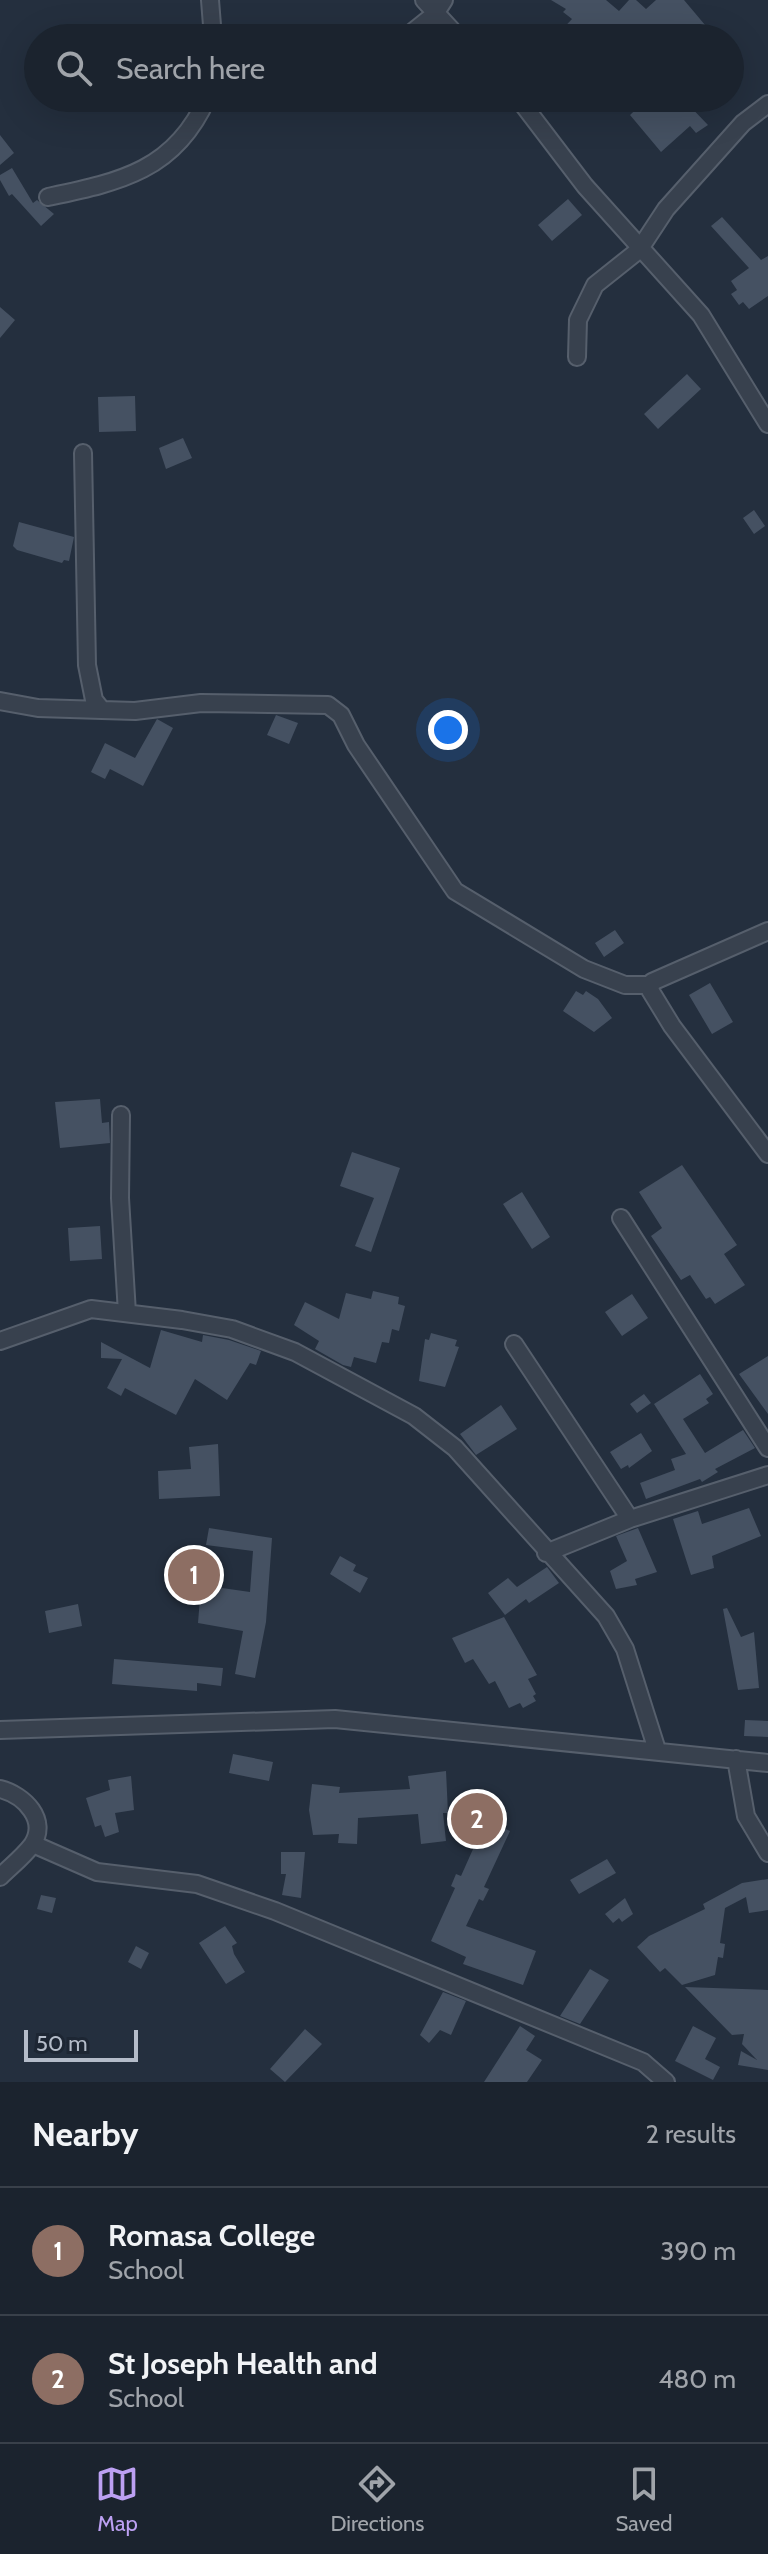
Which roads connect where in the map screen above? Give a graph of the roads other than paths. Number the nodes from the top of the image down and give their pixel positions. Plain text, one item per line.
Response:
1 (210, 0) edge
2 (424, 0) edge
3 (440, 7) edge
4 (212, 24) edge
5 (421, 24) edge
6 (768, 104) edge
7 (200, 112) edge
8 (529, 112) edge
9 (48, 197) dead end
10 (639, 250) junction
11 (577, 357) dead end
12 (768, 424) edge
13 (83, 453) dead end
14 (0, 701) edge
15 (102, 710) junction
16 (768, 931) edge
17 (651, 985) junction
18 (121, 1115) dead end
19 (768, 1154) edge
20 (621, 1218) dead end
21 (127, 1313) junction
22 (0, 1341) edge
23 (514, 1344) dead end
24 (768, 1448) edge
25 (768, 1475) edge
26 (630, 1519) junction
27 (546, 1553) junction
28 (0, 1730) edge
29 (657, 1750) junction
30 (736, 1759) junction
31 (768, 1763) edge
32 (0, 1789) edge
33 (33, 1844) junction
34 (768, 1853) edge
35 (0, 1877) edge
36 (666, 2082) edge

1 - 4 street
2 - 3 street
3 - 5 street
6 - 10 street
7 - 9 street
8 - 10 street
10 - 11 street
10 - 12 street
13 - 15 street
14 - 15 street
15 - 17 street
16 - 17 street
17 - 19 street
18 - 21 street
20 - 24 street
21 - 22 street
21 - 27 street
23 - 26 street
25 - 26 street
26 - 27 street
27 - 29 street
28 - 29 street
29 - 30 street
30 - 31 street
30 - 34 street
32 - 33 street
33 - 35 street
33 - 36 street

